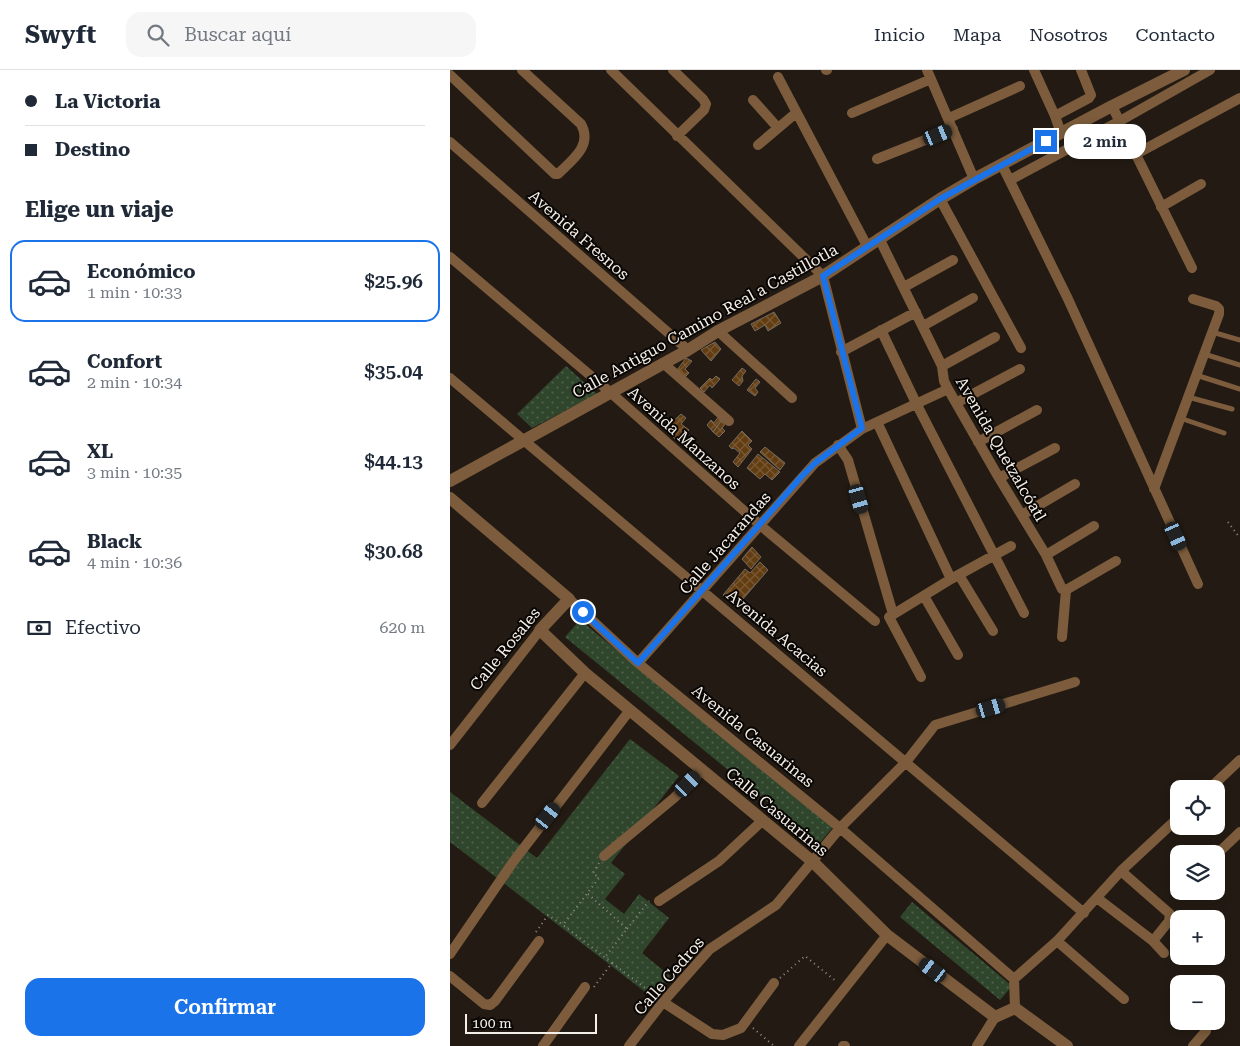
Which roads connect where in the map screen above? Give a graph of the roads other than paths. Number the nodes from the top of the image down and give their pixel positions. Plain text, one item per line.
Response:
1 (522, 70) edge
2 (610, 70) edge
3 (673, 70) edge
4 (1034, 70) edge
5 (1081, 70) edge
6 (1184, 70) edge
7 (1210, 70) edge
8 (928, 72) edge
9 (450, 75) edge
10 (778, 77) dead end
11 (1020, 86) dead end
12 (1240, 98) edge
13 (753, 100) dead end
14 (1112, 106) junction
15 (796, 113) junction
16 (852, 113) dead end
17 (1055, 116) junction
18 (948, 118) junction
19 (1120, 122) junction
20 (778, 128) junction
21 (953, 129) junction
22 (1060, 133) junction
23 (678, 136) junction
24 (450, 142) edge
25 (758, 146) dead end
26 (1136, 154) junction
27 (877, 159) dead end
28 (1002, 165) junction
29 (974, 179) junction
30 (1010, 180) junction
31 (1201, 184) dead end
32 (940, 199) junction
33 (1161, 207) junction
34 (879, 238) junction
35 (868, 246) junction
36 (450, 256) edge
37 (953, 260) dead end
38 (1192, 268) dead end
39 (823, 276) junction
40 (904, 287) junction
41 (973, 298) dead end
42 (1193, 299) dead end
43 (916, 312) junction
44 (923, 326) junction
45 (881, 330) junction
46 (718, 331) junction
47 (1212, 332) junction
48 (995, 337) dead end
49 (1240, 340) edge
50 (1021, 348) dead end
51 (688, 350) junction
52 (841, 352) junction
53 (1204, 354) junction
54 (663, 364) junction
55 (1240, 365) edge
56 (942, 366) junction
57 (1020, 369) dead end
58 (1196, 375) junction
59 (450, 378) edge
60 (1240, 388) edge
61 (948, 389) junction
62 (610, 392) junction
63 (1188, 397) junction
64 (792, 398) dead end
65 (916, 404) junction
66 (956, 404) junction
67 (1037, 410) dead end
68 (1232, 410) dead end
69 (1180, 418) junction
70 (729, 421) dead end
71 (878, 422) junction
72 (862, 428) junction
73 (1224, 433) dead end
74 (526, 440) junction
75 (978, 442) junction
76 (838, 444) junction
77 (1055, 448) dead end
78 (999, 478) junction
79 (450, 481) edge
80 (1075, 484) dead end
81 (1154, 489) junction
82 (450, 498) edge
83 (1022, 515) junction
84 (760, 525) junction
85 (1094, 526) dead end
86 (1011, 546) dead end
87 (995, 555) junction
88 (1046, 555) junction
89 (1116, 561) dead end
90 (955, 577) junction
91 (1198, 584) dead end
92 (1066, 590) junction
93 (703, 591) junction
94 (924, 596) junction
95 (569, 598) junction
96 (1024, 612) dead end
97 (891, 615) junction
98 (875, 621) dead end
99 (540, 630) junction
100 (993, 632) dead end
101 (1062, 637) dead end
102 (958, 655) dead end
103 (638, 663) junction
104 (586, 673) junction
105 (921, 677) dead end
106 (1075, 682) dead end
107 (630, 710) junction
108 (450, 745) edge
109 (906, 762) junction
110 (1238, 765) edge
111 (702, 770) junction
112 (1220, 780) edge
113 (482, 802) dead end
114 (762, 821) junction
115 (1170, 825) edge
116 (840, 828) junction
117 (1240, 832) edge
118 (1225, 846) edge
119 (604, 856) road end
120 (813, 862) junction
121 (1121, 871) junction
122 (1097, 898) junction
123 (659, 901) road end
124 (1084, 913) junction
125 (887, 935) junction
126 (539, 941) road end
127 (1057, 941) junction
128 (1152, 941) junction
129 (1164, 953) dead end
130 (450, 954) edge
131 (450, 976) edge
132 (1014, 979) junction
133 (774, 983) road end
134 (585, 988) road end
135 (1124, 999) dead end
136 (664, 1002) junction
137 (1016, 1008) junction
138 (995, 1017) junction
139 (1206, 1030) dead end
140 (544, 1046) edge
141 (629, 1046) edge
142 (799, 1046) edge
143 (977, 1046) edge
144 (1067, 1046) edge
145 (1193, 1046) edge

1 - 9 street
2 - 23 street
3 - 23 street
4 - 17 street
5 - 17 street
6 - 14 street, Calle Antiguo Camino Real a Castillotla
7 - 19 street
8 - 16 street
8 - 18 street
10 - 15 street
11 - 18 street
12 - 26 street
13 - 20 street
14 - 19 street
14 - 22 street, Calle Antiguo Camino Real a Castillotla
15 - 20 street
15 - 35 street
17 - 22 street
18 - 21 street
19 - 26 street
19 - 30 street
20 - 25 street
21 - 27 street
21 - 29 street
22 - 28 street, Calle Antiguo Camino Real a Castillotla
23 - 39 street
24 - 51 street, Avenida Fresnos
26 - 33 street
28 - 29 street, Calle Antiguo Camino Real a Castillotla
28 - 30 street
29 - 32 street, Calle Antiguo Camino Real a Castillotla
30 - 81 street
31 - 33 street
32 - 34 street, Calle Antiguo Camino Real a Castillotla
32 - 50 street
33 - 38 street
34 - 35 street, Calle Antiguo Camino Real a Castillotla
34 - 40 street, Avenida Quetzalcóatl
35 - 39 street, Calle Antiguo Camino Real a Castillotla
36 - 62 street, Avenida Manzanos
37 - 40 street
39 - 46 street, Calle Antiguo Camino Real a Castillotla
39 - 52 street
40 - 43 street, Avenida Quetzalcóatl
41 - 44 street
42 - 47 street
43 - 44 street, Avenida Quetzalcóatl
43 - 45 street
44 - 56 street, Avenida Quetzalcóatl
45 - 52 street
45 - 65 street
46 - 51 street, Calle Antiguo Camino Real a Castillotla
46 - 64 street
47 - 49 lane
47 - 53 street
48 - 56 street
51 - 54 street, Calle Antiguo Camino Real a Castillotla
52 - 72 street
53 - 55 lane
53 - 58 street
54 - 62 street, Calle Antiguo Camino Real a Castillotla
54 - 70 street
56 - 61 street, Avenida Quetzalcóatl
57 - 66 street
58 - 60 lane
58 - 63 street
59 - 74 street, Avenida Acacias
61 - 65 street, Calle Jacarandas
61 - 66 street, Avenida Quetzalcóatl
62 - 74 street, Calle Antiguo Camino Real a Castillotla
62 - 84 street, Avenida Manzanos
63 - 68 lane
63 - 69 street
65 - 71 street, Calle Jacarandas
65 - 87 street
66 - 75 street, Avenida Quetzalcóatl
67 - 75 street
69 - 73 lane
69 - 81 street
71 - 72 street, Calle Jacarandas
71 - 90 street
72 - 76 street, Calle Jacarandas
74 - 79 street, Calle Antiguo Camino Real a Castillotla
74 - 93 street, Avenida Acacias
75 - 78 street, Avenida Quetzalcóatl
76 - 84 street, Calle Jacarandas
76 - 97 street
77 - 78 street
78 - 83 street, Avenida Quetzalcóatl
80 - 83 street
81 - 91 street
82 - 95 street, Avenida Casuarinas
83 - 88 street, Avenida Quetzalcóatl
84 - 93 street, Calle Jacarandas
84 - 98 street, Avenida Manzanos
85 - 88 street
86 - 87 street
87 - 90 street
87 - 96 street
88 - 92 street, Avenida Quetzalcóatl
89 - 92 street
90 - 94 street
90 - 100 street
92 - 101 street
93 - 103 street, Calle Jacarandas
93 - 109 street, Avenida Acacias
94 - 97 street
94 - 102 street
95 - 99 street, Calle Rosales
95 - 103 street, Avenida Casuarinas
97 - 105 street
99 - 104 street, Calle Casuarinas
99 - 108 street, Calle Rosales
103 - 116 street, Avenida Casuarinas
104 - 107 street, Calle Casuarinas
104 - 113 street
106 - 109 street, Calle Cedros
107 - 111 street, Calle Casuarinas
107 - 130 street
109 - 116 street, Calle Cedros
109 - 124 street, Avenida Acacias
110 - 112 street
111 - 114 street, Calle Casuarinas
111 - 119 street
114 - 120 street, Calle Casuarinas
114 - 123 street
115 - 121 street
116 - 120 street, Calle Cedros
116 - 132 street, Avenida Casuarinas
117 - 118 street
120 - 125 street, Calle Casuarinas
120 - 136 street, Calle Cedros
121 - 122 street
121 - 128 street
122 - 124 street
122 - 128 street
124 - 127 street
125 - 138 street, Calle Casuarinas
125 - 142 street
126 - 131 street
127 - 132 street
127 - 135 street
128 - 129 street
132 - 137 street
133 - 136 street
134 - 140 street
136 - 141 street, Calle Cedros
137 - 138 street
137 - 144 street
138 - 143 street
139 - 145 street

